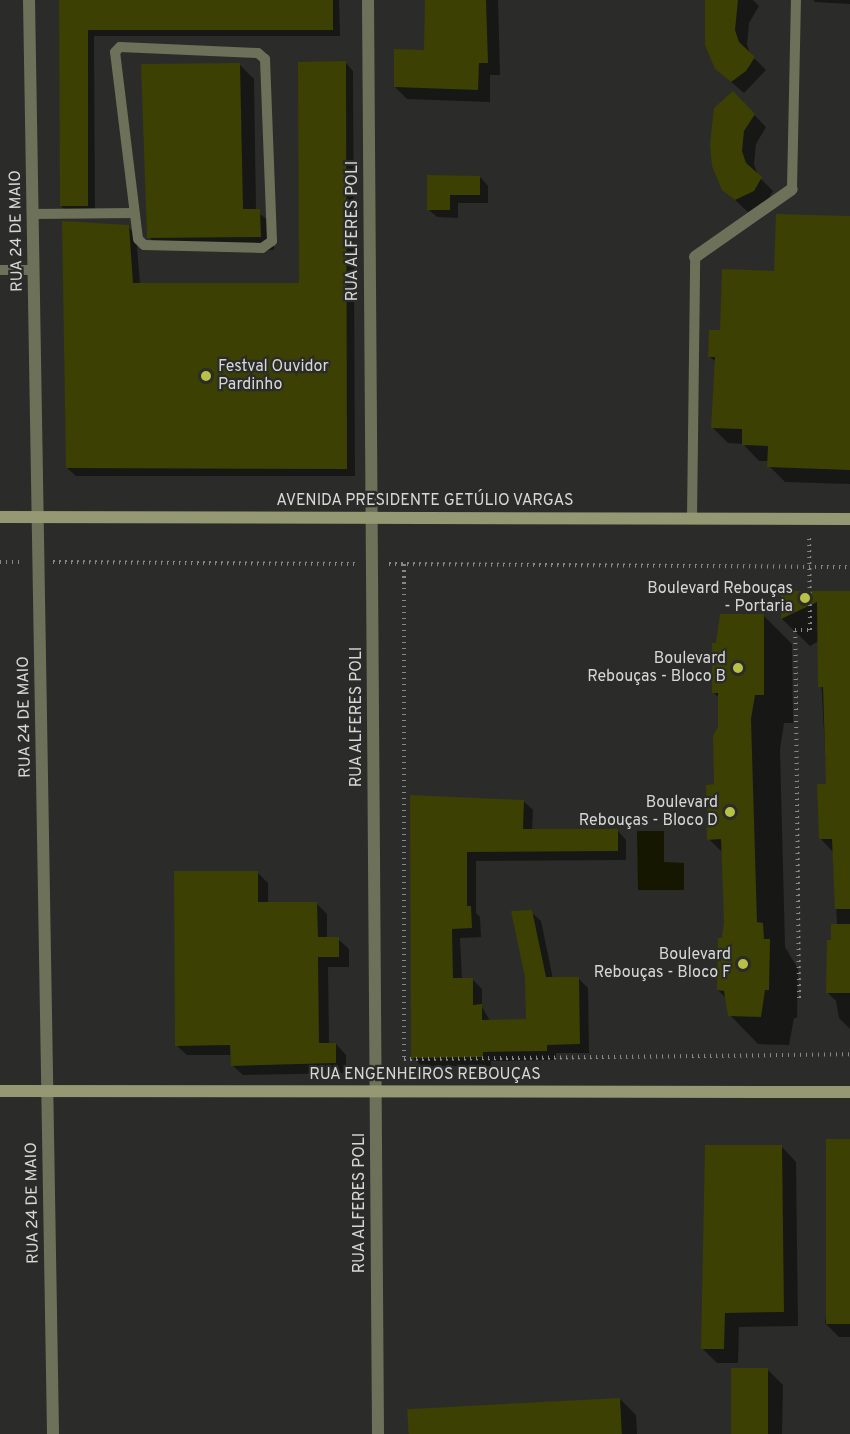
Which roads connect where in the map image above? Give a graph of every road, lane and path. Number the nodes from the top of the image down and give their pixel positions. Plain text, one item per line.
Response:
1 (29, 0) edge
2 (368, 0) edge
3 (796, 0) edge
4 (792, 189) joint
5 (135, 213) junction
6 (33, 214) junction
7 (695, 257) joint
8 (0, 270) edge
9 (34, 270) junction
10 (0, 517) edge
11 (38, 517) junction
12 (372, 517) junction
13 (692, 519) junction
14 (809, 519) junction
15 (850, 519) edge
16 (0, 562) edge
17 (20, 562) dead end
18 (73, 562) dead end
19 (353, 564) dead end
20 (809, 567) junction
21 (850, 567) edge
22 (799, 998) dead end
23 (850, 1054) edge
24 (0, 1091) edge
25 (47, 1091) junction
26 (375, 1091) junction
27 (850, 1092) edge
28 (53, 1434) edge
29 (378, 1434) edge

1 - 6 street, RUA 24 DE MAIO
2 - 12 street, RUA ALFERES POLI
3 - 4 lane
4 - 7 street
5 - 5 lane
5 - 6 lane
6 - 9 street, RUA 24 DE MAIO
7 - 13 lane
8 - 9 lane
9 - 11 street, RUA 24 DE MAIO
10 - 11 main road, AVENIDA PRESIDENTE GETÚLIO VARGAS
11 - 12 main road, AVENIDA PRESIDENTE GETÚLIO VARGAS
11 - 25 street, RUA 24 DE MAIO
12 - 13 main road, AVENIDA PRESIDENTE GETÚLIO VARGAS
12 - 26 street, RUA ALFERES POLI
13 - 14 main road, AVENIDA PRESIDENTE GETÚLIO VARGAS
14 - 15 main road, AVENIDA PRESIDENTE GETÚLIO VARGAS
14 - 20 path
16 - 17 path
18 - 19 path
20 - 21 path
20 - 22 path
20 - 23 path
24 - 25 main road, RUA ENGENHEIROS REBOUÇAS
25 - 26 main road, RUA ENGENHEIROS REBOUÇAS
25 - 28 street, RUA 24 DE MAIO
26 - 27 main road, RUA ENGENHEIROS REBOUÇAS
26 - 29 street, RUA ALFERES POLI

